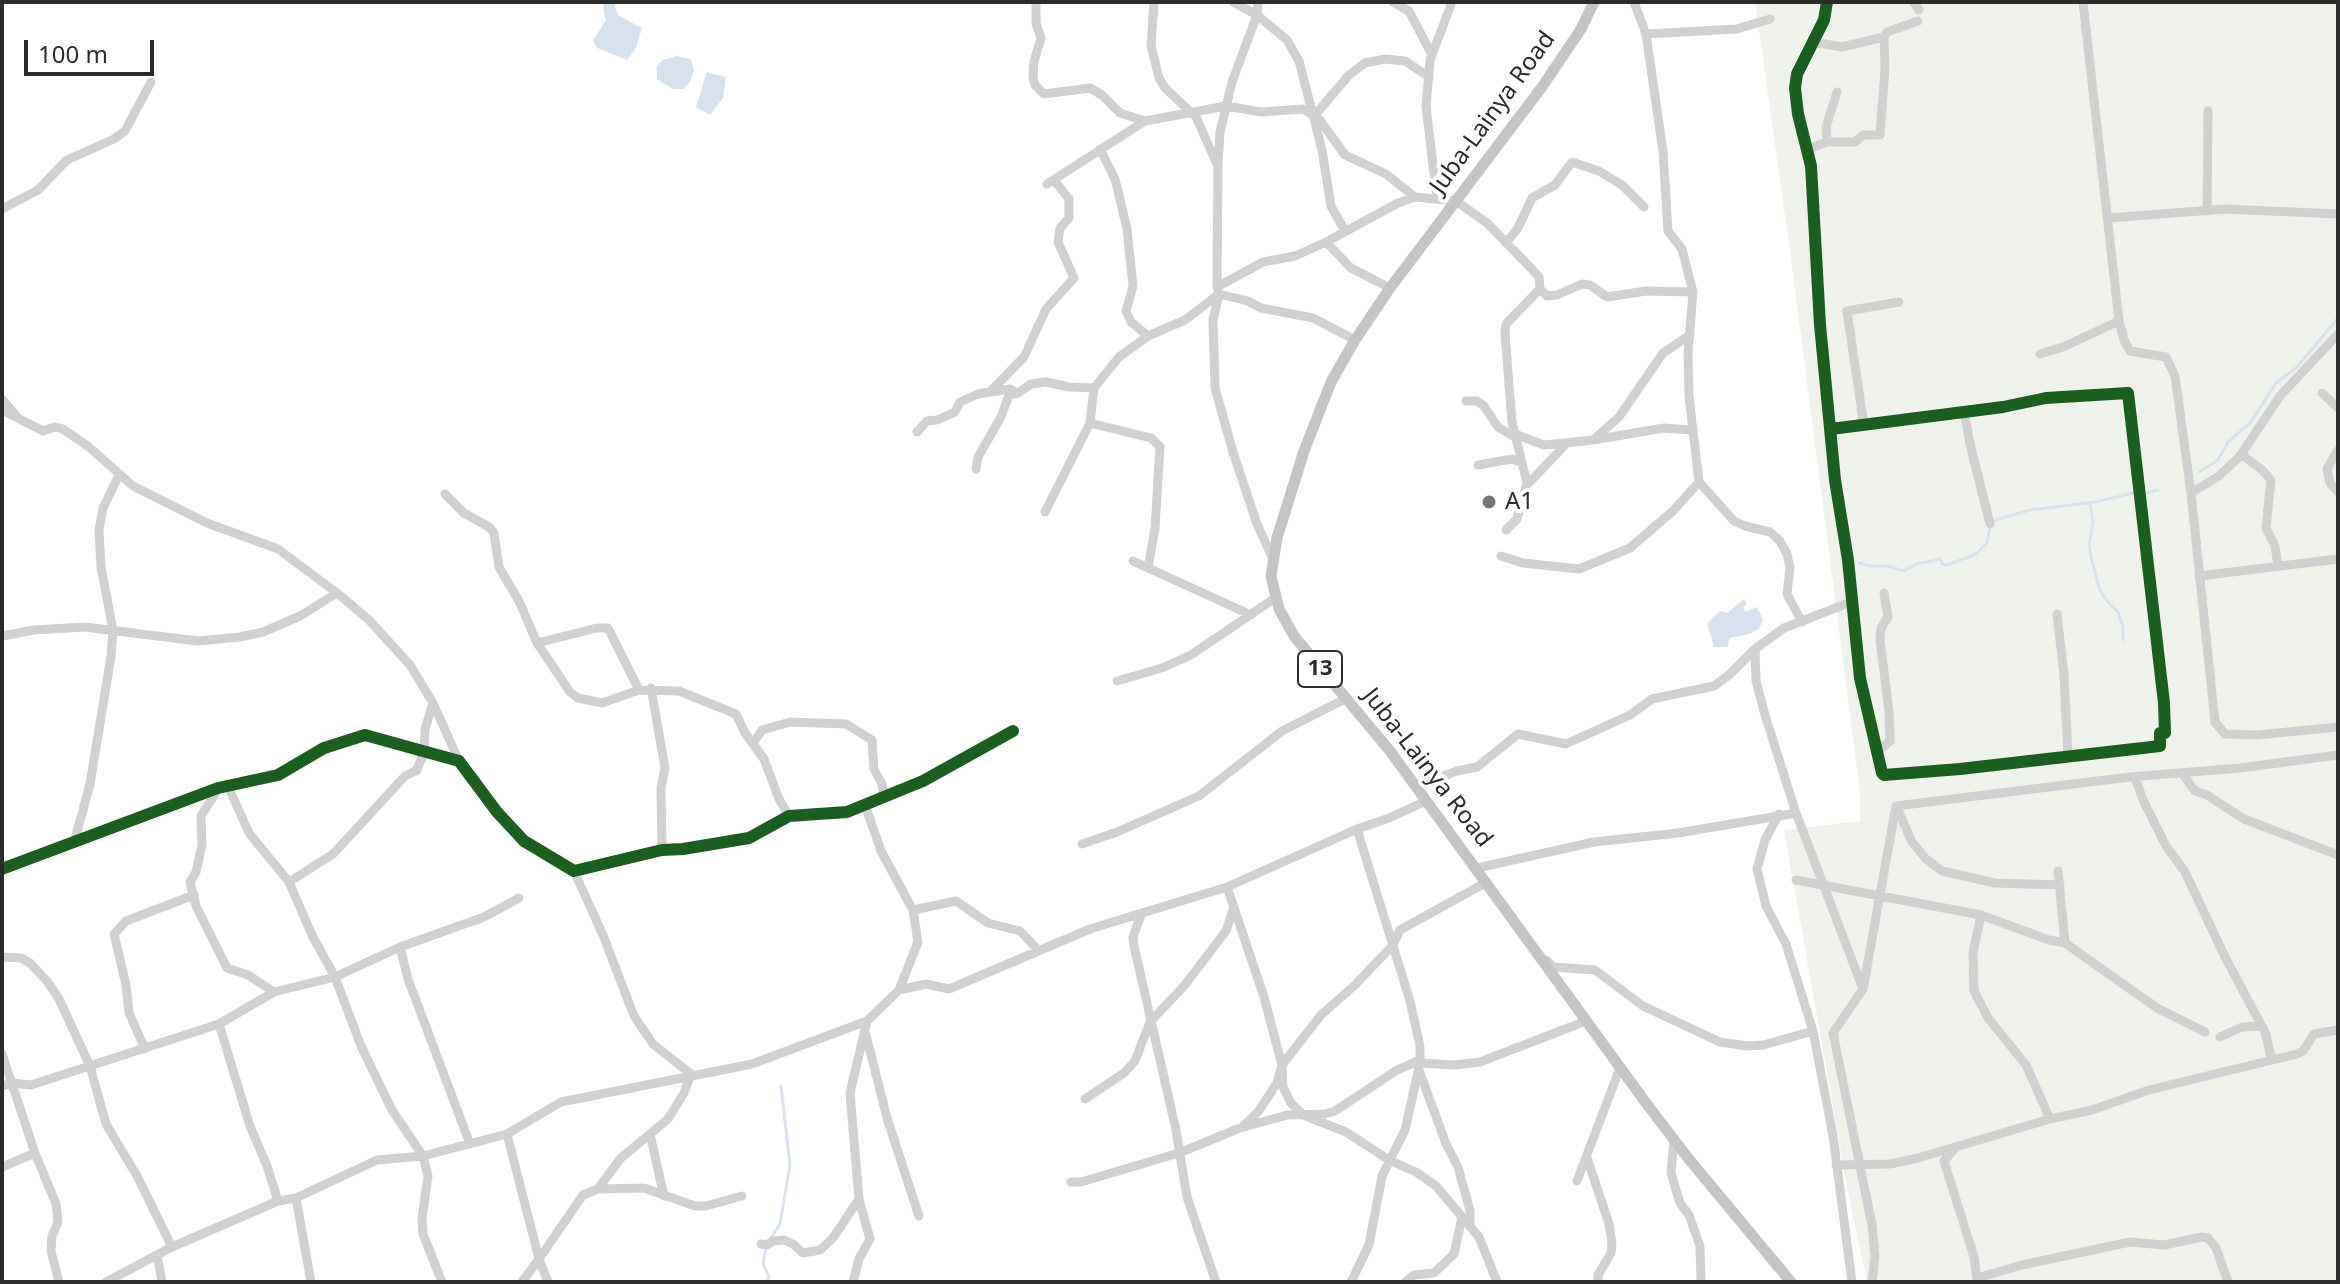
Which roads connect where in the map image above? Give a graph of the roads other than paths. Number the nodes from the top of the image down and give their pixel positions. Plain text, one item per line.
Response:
1 (1036, 2) edge
2 (1154, 2) edge
3 (1233, 2) edge
4 (1258, 2) edge
5 (1393, 2) edge
6 (1452, 2) edge
7 (1634, 2) edge
8 (1827, 2) edge
9 (2083, 2) edge
10 (1591, 6) edge
11 (1409, 7) edge
12 (1917, 11) edge
13 (1257, 15) junction
14 (1770, 19) dead end
15 (1646, 34) junction
16 (1884, 37) junction
17 (1813, 42) junction
18 (1432, 55) junction
19 (1429, 77) junction
20 (151, 82) dead end
21 (1837, 92) dead end
22 (1226, 106) junction
23 (2208, 111) dead end
24 (1190, 112) junction
25 (1313, 114) junction
26 (1145, 121) junction
27 (1827, 142) junction
28 (1100, 149) junction
29 (1808, 149) junction
30 (1218, 165) junction
31 (1415, 197) junction
32 (1437, 199) junction
33 (1456, 201) junction
34 (1644, 207) dead end
35 (2, 209) edge
36 (2207, 211) junction
37 (2338, 214) edge
38 (2109, 218) junction
39 (1345, 231) junction
40 (1326, 242) junction
41 (1506, 243) junction
42 (1390, 288) junction
43 (1540, 289) junction
44 (1218, 290) junction
45 (1693, 292) junction
46 (1899, 302) dead end
47 (2119, 321) junction
48 (2338, 334) edge
49 (1690, 335) junction
50 (1148, 336) junction
51 (1355, 340) junction
52 (2040, 354) dead end
53 (1094, 388) junction
54 (991, 391) junction
55 (1018, 393) junction
56 (2322, 393) dead end
57 (2, 399) edge
58 (1466, 401) dead end
59 (2338, 408) edge
60 (2, 410) edge
61 (1964, 411) junction
62 (20, 420) junction
63 (1090, 423) junction
64 (1864, 426) junction
65 (1831, 429) junction
66 (1691, 430) dead end
67 (917, 432) dead end
68 (1516, 436) junction
69 (1593, 440) junction
70 (1567, 443) junction
71 (2338, 450) edge
72 (2241, 454) junction
73 (1520, 462) junction
74 (1478, 465) dead end
75 (976, 469) dead end
76 (119, 475) junction
77 (1699, 482) junction
78 (1526, 486) junction
79 (2338, 492) edge
80 (2191, 493) junction
81 (445, 494) dead end
82 (1045, 512) dead end
83 (1990, 524) dead end
84 (1506, 530) dead end
85 (1501, 556) dead end
86 (1272, 557) junction
87 (2338, 559) edge
88 (1133, 561) dead end
89 (2278, 566) junction
90 (1148, 568) junction
91 (2199, 576) junction
92 (337, 593) junction
93 (1884, 593) dead end
94 (1275, 598) junction
95 (1851, 602) junction
96 (2057, 614) dead end
97 (1251, 615) junction
98 (1802, 622) junction
99 (113, 630) junction
100 (2, 636) edge
101 (537, 643) junction
102 (1755, 649) junction
103 (1117, 681) dead end
104 (651, 688) junction
105 (639, 690) junction
106 (1345, 699) junction
107 (433, 703) junction
108 (2338, 727) edge
109 (1013, 731) dead end
110 (754, 742) junction
111 (424, 752) junction
112 (1877, 752) junction
113 (2338, 755) edge
114 (2068, 757) junction
115 (459, 761) junction
116 (2182, 773) junction
117 (2135, 777) junction
118 (1416, 786) junction
119 (223, 787) junction
120 (884, 798) junction
121 (1426, 801) junction
122 (865, 805) junction
123 (1896, 806) junction
124 (1796, 813) junction
125 (1779, 814) junction
126 (789, 816) junction
127 (1357, 829) junction
128 (74, 843) junction
129 (1082, 844) dead end
130 (662, 850) junction
131 (2338, 855) edge
132 (1477, 868) junction
133 (2, 869) edge
134 (574, 871) junction
135 (2058, 871) dead end
136 (1796, 880) dead end
137 (289, 882) junction
138 (1487, 882) junction
139 (2060, 885) junction
140 (1227, 887) junction
141 (194, 895) junction
142 (519, 898) dead end
143 (1234, 907) junction
144 (913, 910) junction
145 (1141, 915) junction
146 (1981, 915) junction
147 (2065, 943) junction
148 (1393, 945) junction
149 (400, 947) junction
150 (1038, 950) junction
151 (1538, 954) junction
152 (2, 957) edge
153 (335, 977) junction
154 (1863, 989) junction
155 (899, 990) junction
156 (274, 992) junction
157 (867, 1021) junction
158 (1586, 1021) junction
159 (1150, 1022) junction
160 (219, 1024) junction
161 (2261, 1026) junction
162 (2338, 1030) edge
163 (1813, 1031) junction
164 (2205, 1032) dead end
165 (866, 1035) junction
166 (2220, 1037) dead end
167 (145, 1049) junction
168 (2, 1054) edge
169 (2272, 1060) junction
170 (1419, 1064) junction
171 (1282, 1065) junction
172 (90, 1066) junction
173 (1620, 1068) junction
174 (691, 1074) junction
175 (7, 1084) edge
176 (31, 1085) junction
177 (17, 1099) junction
178 (1085, 1099) dead end
179 (1303, 1115) junction
180 (2050, 1119) junction
181 (1240, 1128) junction
182 (507, 1134) junction
183 (650, 1134) junction
184 (1674, 1140) junction
185 (470, 1144) junction
186 (1957, 1146) junction
187 (35, 1153) junction
188 (1179, 1153) junction
189 (423, 1156) junction
190 (1587, 1158) junction
191 (1389, 1160) junction
192 (1859, 1163) junction
193 (1836, 1165) junction
194 (2, 1167) edge
195 (1577, 1181) dead end
196 (1071, 1182) dead end
197 (598, 1189) junction
198 (664, 1196) junction
199 (742, 1196) dead end
200 (296, 1198) junction
201 (859, 1199) junction
202 (278, 1201) junction
203 (919, 1216) dead end
204 (1466, 1221) junction
205 (761, 1244) dead end
206 (172, 1247) junction
207 (157, 1255) junction
208 (539, 1259) junction
209 (1977, 1280) edge
210 (59, 1282) edge
211 (106, 1282) edge
212 (162, 1282) edge
213 (311, 1282) edge
214 (442, 1282) edge
215 (522, 1282) edge
216 (548, 1282) edge
217 (853, 1282) edge
218 (1216, 1282) edge
219 (1351, 1282) edge
220 (1405, 1282) edge
221 (1497, 1282) edge
222 (1598, 1282) edge
223 (1701, 1282) edge
224 (1791, 1282) edge
225 (1852, 1282) edge
226 (1872, 1282) edge
227 (2228, 1282) edge

1 - 26 street
2 - 24 street
3 - 13 street
4 - 13 street
5 - 11 street
6 - 18 street
7 - 15 street
8 - 17 street
9 - 38 street
10 - 33 main road, Juba-Lainya Road / 13
11 - 18 street
12 - 16 street
13 - 22 street
13 - 25 street
14 - 15 street
15 - 45 street
16 - 17 street
16 - 27 street
17 - 29 street
18 - 19 street
19 - 25 street
19 - 32 street
20 - 35 street
21 - 27 street
22 - 24 street
22 - 25 street
22 - 30 street
23 - 36 street
24 - 26 street
24 - 30 street
25 - 31 street
25 - 39 street
26 - 28 street
27 - 29 street
28 - 50 street
28 - 54 street
29 - 65 street
30 - 44 street
31 - 32 street
31 - 39 street
32 - 33 street
33 - 41 street
33 - 42 main road, Juba-Lainya Road / 13
34 - 41 street
36 - 37 street
36 - 38 street
38 - 47 street
39 - 40 street
40 - 42 street
40 - 44 street
41 - 43 street
42 - 51 main road, Juba-Lainya Road / 13
43 - 45 street
43 - 68 street
44 - 50 street
44 - 51 street
44 - 86 street
45 - 49 street
46 - 64 street
47 - 52 street
47 - 80 street
48 - 72 street
49 - 69 street
49 - 77 street
50 - 53 street
51 - 86 main road, Juba-Lainya Road / 13
53 - 55 street
53 - 63 street
54 - 55 street
54 - 67 street
55 - 75 street
56 - 59 street
57 - 62 street
58 - 68 street
60 - 62 street
61 - 64 street
61 - 83 street
61 - 114 street
62 - 76 street
63 - 82 street
63 - 90 street
64 - 65 street
65 - 95 street
66 - 69 street
68 - 70 street
68 - 73 street
69 - 70 street
70 - 78 street
71 - 79 street
72 - 80 street
72 - 89 street
73 - 74 street
73 - 78 street
76 - 92 street
76 - 99 street
77 - 85 street
77 - 98 street
78 - 84 street
80 - 91 street
81 - 101 street
86 - 94 main road, Juba-Lainya Road / 13
87 - 89 street
88 - 90 street
89 - 91 street
90 - 97 street
91 - 108 street
92 - 99 street
92 - 107 street
93 - 112 street
94 - 97 street
94 - 106 main road, Juba-Lainya Road / 13
95 - 98 street
95 - 112 street
96 - 114 street
97 - 103 street
98 - 102 street
99 - 100 street
99 - 128 street
101 - 105 street
101 - 105 street
102 - 118 street
102 - 124 street
104 - 105 street
104 - 110 street
104 - 130 street
106 - 118 main road, Juba-Lainya Road / 13
106 - 129 street
107 - 111 street
107 - 115 street
109 - 120 street
110 - 120 street
110 - 126 street
111 - 115 street
111 - 119 street
111 - 137 street
112 - 114 street
113 - 116 street
115 - 134 street
116 - 117 street
116 - 131 street
117 - 123 street
117 - 161 street
118 - 121 main road, Juba-Lainya Road / 13
119 - 128 street
119 - 137 street
119 - 141 street
120 - 122 street
121 - 127 street
121 - 132 main road, Juba-Lainya Road / 13
122 - 126 street
122 - 144 street
123 - 139 street
123 - 154 street
124 - 125 street
124 - 154 street
125 - 132 street
125 - 163 street
126 - 130 street
127 - 140 street
127 - 148 street
128 - 133 street
130 - 134 street
132 - 138 main road, Juba-Lainya Road / 13
134 - 174 street
135 - 139 street
136 - 146 street
137 - 153 street
138 - 148 street
138 - 151 main road, Juba-Lainya Road / 13
139 - 147 street
140 - 143 street
140 - 145 street
141 - 156 street
141 - 167 street
142 - 149 street
143 - 159 street
143 - 171 street
144 - 150 street
144 - 155 street
145 - 150 street
145 - 159 street
146 - 147 street
146 - 180 street
147 - 164 street
148 - 170 street
148 - 171 street
149 - 153 street
149 - 185 street
150 - 155 street
151 - 158 main road, Juba-Lainya Road / 13
151 - 163 street
152 - 172 street
153 - 156 street
153 - 189 street
154 - 192 street
155 - 157 street
156 - 160 street
157 - 165 street
157 - 174 street
158 - 170 street
158 - 173 main road, Juba-Lainya Road / 13
159 - 178 street
159 - 188 street
160 - 167 street
160 - 202 street
161 - 166 street
161 - 169 street
162 - 169 street
163 - 193 street
165 - 201 street
165 - 203 street
167 - 172 street
168 - 175 street
169 - 180 street
170 - 179 street
170 - 191 street
170 - 204 street
171 - 179 street
171 - 181 street
172 - 176 street
172 - 206 street
173 - 184 main road, Juba-Lainya Road / 13
173 - 190 street
174 - 182 street
174 - 183 street
175 - 176 street
175 - 177 street
176 - 177 street
177 - 187 street
179 - 181 street
179 - 191 street
180 - 186 street
181 - 188 street
182 - 185 street
182 - 208 street
183 - 197 street
183 - 198 street
184 - 223 street
184 - 224 main road, Juba-Lainya Road / 13
185 - 189 street
186 - 192 street
186 - 209 street
187 - 194 street
187 - 210 street
188 - 196 street
188 - 218 street
189 - 200 street
189 - 214 street
190 - 195 street
190 - 222 street
191 - 204 street
191 - 219 street
192 - 193 street
192 - 226 street
193 - 225 street
197 - 198 street
197 - 208 street
198 - 199 street
200 - 202 street
200 - 213 street
201 - 205 street
201 - 217 street
202 - 206 street
204 - 220 street
204 - 221 street
206 - 207 street
207 - 211 street
207 - 212 street
208 - 215 street
208 - 216 street
209 - 227 street

